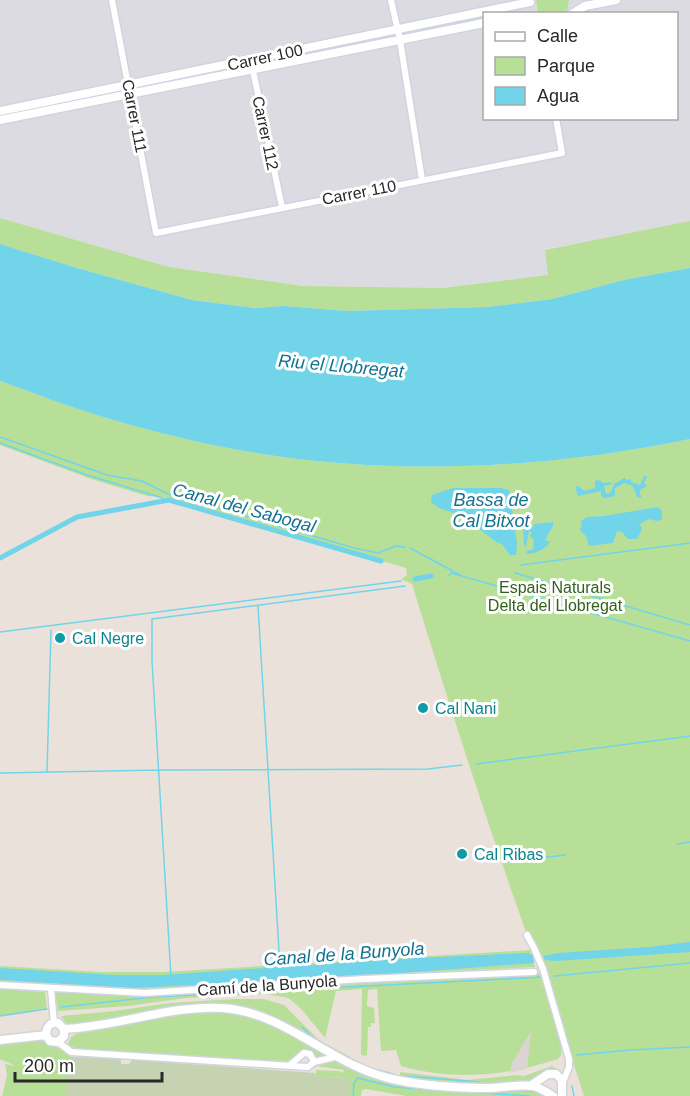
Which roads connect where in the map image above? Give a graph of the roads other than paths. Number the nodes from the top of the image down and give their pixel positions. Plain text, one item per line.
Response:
1 (112, 0) edge
2 (391, 0) edge
3 (616, 0) edge
4 (531, 4) edge
5 (486, 12) edge
6 (575, 12) edge
7 (483, 13) edge
8 (483, 23) edge
9 (397, 28) junction
10 (400, 40) junction
11 (251, 60) junction
12 (253, 70) junction
13 (129, 84) junction
14 (131, 94) junction
15 (0, 111) edge
16 (0, 120) edge
17 (556, 120) edge
18 (422, 180) junction
19 (282, 207) junction
20 (156, 233) joint
21 (527, 935) dead end
22 (534, 972) dead end
23 (0, 986) edge
24 (51, 989) junction
25 (54, 1023) junction
26 (65, 1032) junction
27 (46, 1035) junction
28 (0, 1040) edge
29 (58, 1042) junction
30 (335, 1057) junction
31 (569, 1059) junction
32 (314, 1062) junction
33 (290, 1065) junction
34 (548, 1075) junction
35 (562, 1084) junction
36 (530, 1086) junction
37 (550, 1094) edge
38 (562, 1096) edge

1 - 13 street, Carrer 111
2 - 9 street
3 - 6 street
4 - 5 street, Carrer 100
7 - 9 street, Carrer 100
8 - 10 street, Carrer 100
9 - 10 street
9 - 11 street, Carrer 100
10 - 12 street, Carrer 100
10 - 18 street
11 - 12 street, Carrer 112
11 - 13 street, Carrer 100
12 - 14 street, Carrer 100
12 - 19 street, Carrer 112
13 - 14 street, Carrer 111
13 - 15 street, Carrer 100
14 - 16 street, Carrer 100
14 - 20 street, Carrer 111
17 - 18 street, Carrer 110
18 - 19 street, Carrer 110
19 - 20 street, Carrer 110
21 - 31 street
22 - 24 street, Camí de la Bunyola
23 - 24 street, Camí de la Bunyola
24 - 25 street
25 - 26 street
25 - 27 street
26 - 29 street
26 - 30 street
27 - 28 street
27 - 29 street
29 - 33 street
30 - 32 street
30 - 36 street
31 - 34 street
31 - 35 street
32 - 33 street
32 - 33 street
34 - 35 street
34 - 36 street
34 - 37 street
35 - 37 street
35 - 38 street
36 - 37 street

